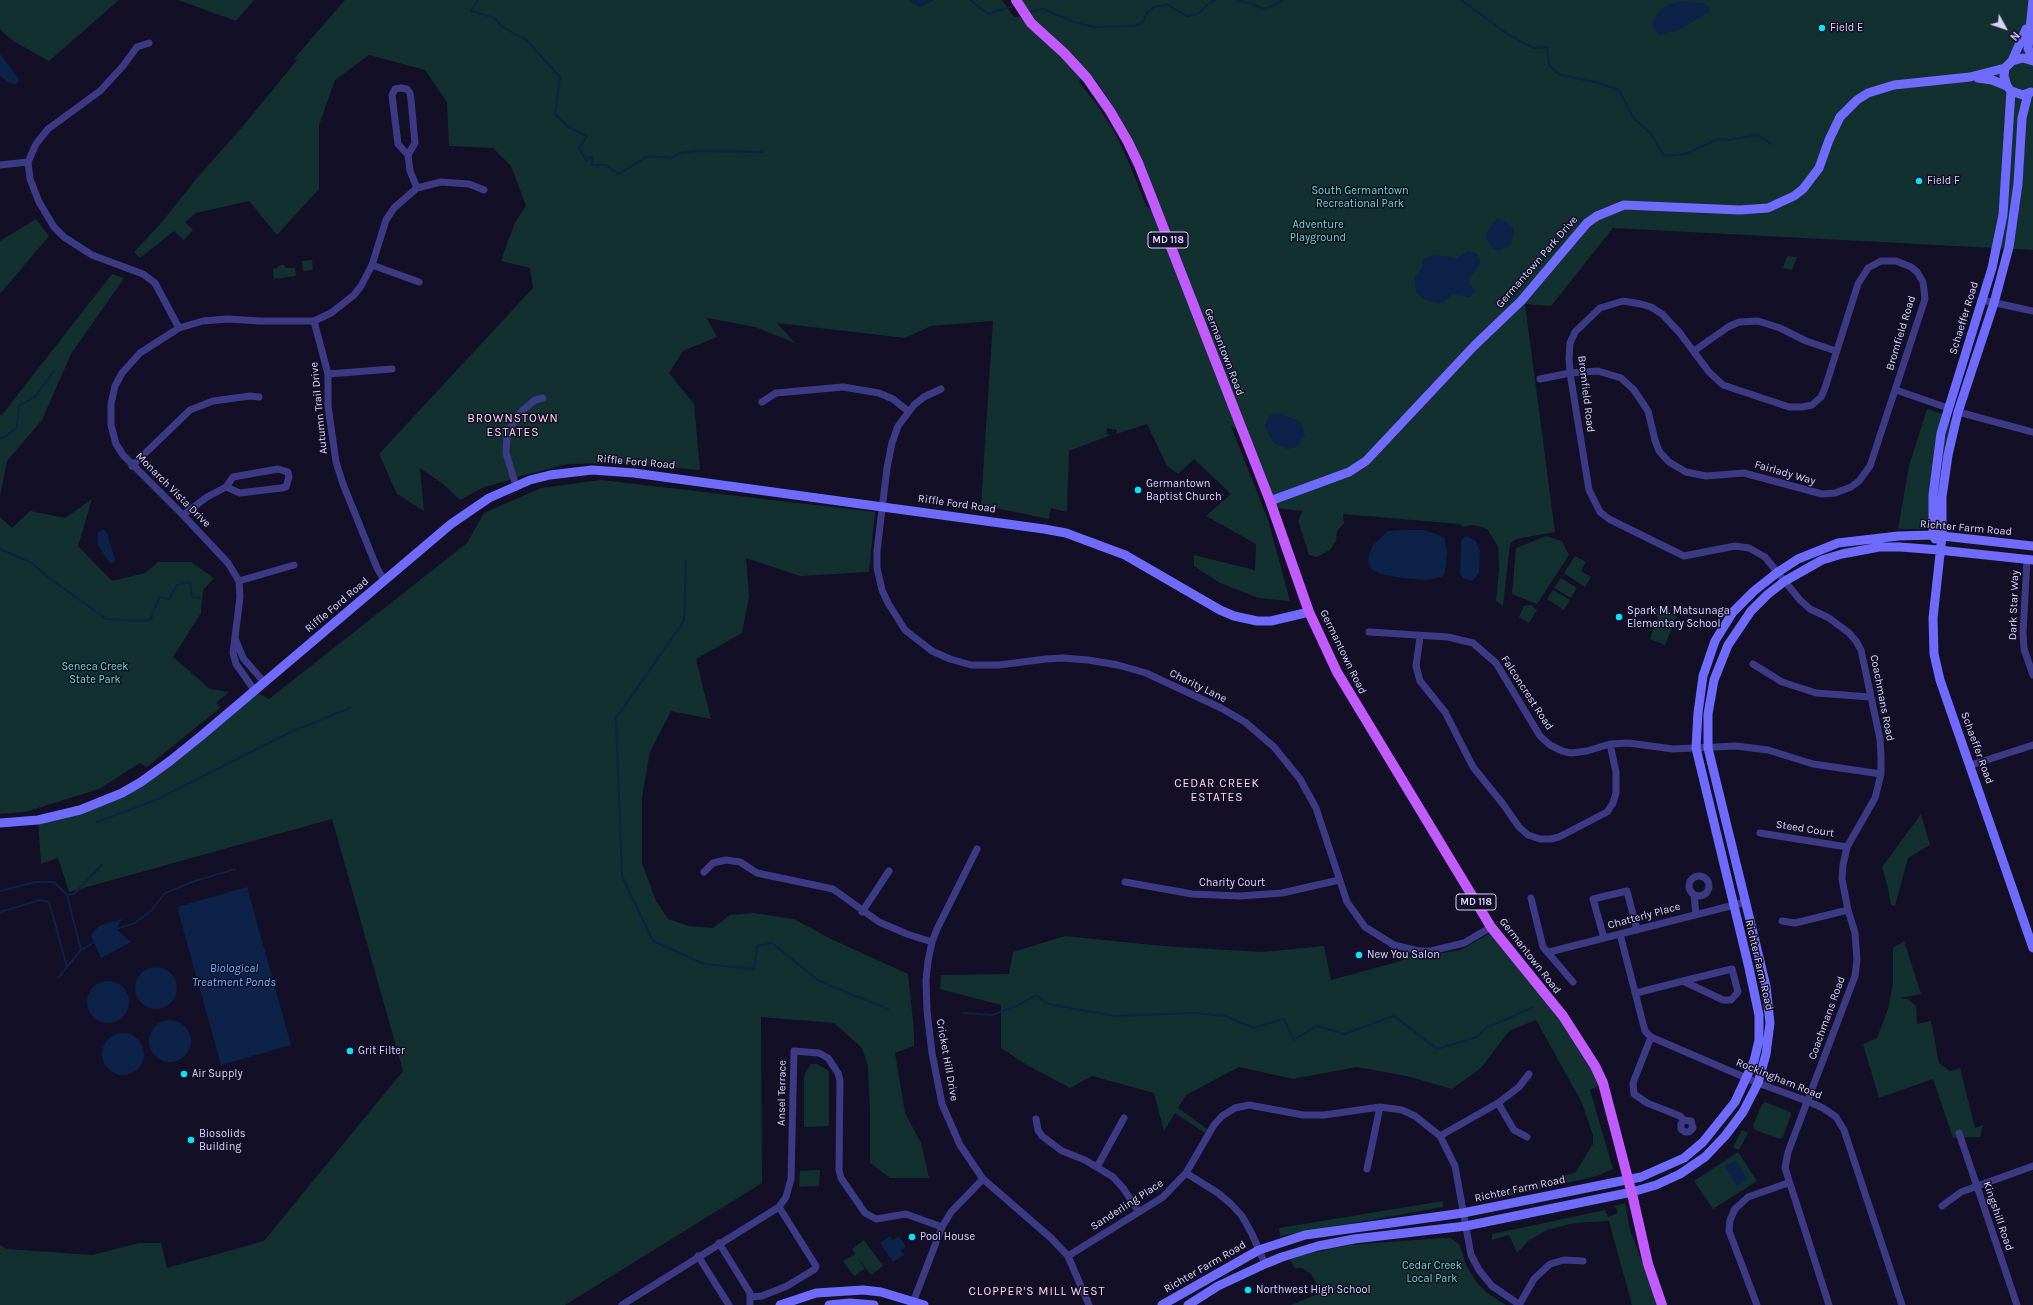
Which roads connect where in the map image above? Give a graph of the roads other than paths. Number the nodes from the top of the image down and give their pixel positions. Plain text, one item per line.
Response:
1 (1016, 0) edge
2 (2033, 0) edge
3 (2029, 20) junction
4 (149, 43) dead end
5 (2012, 61) junction
6 (2033, 61) edge
7 (2005, 68) junction
8 (1970, 77) junction
9 (2009, 88) junction
10 (2031, 93) edge
11 (408, 155) junction
12 (28, 162) junction
13 (0, 165) edge
14 (417, 188) junction
15 (484, 190) dead end
16 (372, 265) junction
17 (419, 282) dead end
18 (1982, 300) junction
19 (1994, 303) junction
20 (2033, 311) edge
21 (314, 321) junction
22 (179, 328) junction
23 (1694, 351) junction
24 (1836, 351) junction
25 (392, 369) dead end
26 (1570, 373) junction
27 (328, 374) junction
28 (1540, 379) dead end
29 (941, 389) dead end
30 (1896, 390) junction
31 (259, 397) dead end
32 (543, 398) dead end
33 (762, 402) dead end
34 (1948, 408) junction
35 (908, 411) junction
36 (1958, 412) junction
37 (2033, 432) edge
38 (132, 466) junction
39 (516, 486) junction
40 (226, 487) junction
41 (1270, 501) junction
42 (883, 505) junction
43 (1932, 510) junction
44 (183, 515) junction
45 (1937, 535) junction
46 (1914, 536) junction
47 (2033, 546) edge
48 (1939, 550) junction
49 (2030, 560) edge
50 (294, 565) dead end
51 (1778, 572) junction
52 (239, 580) junction
53 (384, 580) junction
54 (1785, 581) junction
55 (1309, 612) junction
56 (1369, 632) dead end
57 (1420, 637) junction
58 (235, 638) junction
59 (1753, 664) dead end
60 (2033, 675) edge
61 (264, 682) junction
62 (255, 690) junction
63 (1870, 697) junction
64 (1610, 744) junction
65 (2033, 744) edge
66 (1696, 748) junction
67 (1708, 748) junction
68 (1971, 765) junction
69 (1881, 774) junction
70 (0, 823) edge
71 (1760, 833) dead end
72 (1847, 847) junction
73 (977, 849) dead end
74 (889, 871) dead end
75 (704, 872) dead end
76 (1339, 880) junction
77 (1125, 882) dead end
78 (1694, 895) dead end
79 (1531, 898) dead end
80 (1746, 902) junction
81 (1733, 905) junction
82 (1848, 910) junction
83 (862, 912) junction
84 (1696, 914) junction
85 (1782, 921) dead end
86 (1491, 927) junction
87 (1637, 930) junction
88 (1620, 934) junction
89 (1604, 938) junction
90 (932, 942) junction
91 (2033, 948) edge
92 (1549, 952) junction
93 (1683, 981) junction
94 (1573, 982) dead end
95 (1636, 993) junction
96 (1651, 1037) junction
97 (1529, 1074) dead end
98 (1747, 1078) junction
99 (1758, 1083) junction
100 (1808, 1101) junction
101 (1498, 1103) junction
102 (1380, 1107) junction
103 (1124, 1118) dead end
104 (1036, 1119) dead end
105 (1684, 1120) dead end
106 (1959, 1133) dead end
107 (1440, 1136) junction
108 (1527, 1136) dead end
109 (2033, 1166) edge
110 (1097, 1167) junction
111 (1367, 1169) dead end
112 (1186, 1173) junction
113 (983, 1179) junction
114 (1628, 1179) junction
115 (1788, 1183) junction
116 (1976, 1185) junction
117 (1632, 1192) junction
118 (1942, 1206) dead end
119 (778, 1207) junction
120 (1139, 1212) junction
121 (1464, 1213) junction
122 (1466, 1226) junction
123 (942, 1227) junction
124 (719, 1243) junction
125 (1259, 1250) junction
126 (698, 1256) junction
127 (1068, 1256) junction
128 (1582, 1261) dead end
129 (1265, 1264) junction
130 (750, 1301) edge
131 (912, 1303) edge
132 (622, 1305) edge
133 (729, 1305) edge
134 (780, 1305) edge
135 (829, 1305) edge
136 (874, 1305) edge
137 (924, 1305) edge
138 (1089, 1305) edge
139 (1162, 1305) edge
140 (1188, 1305) edge
141 (1520, 1305) edge
142 (1662, 1305) edge
143 (1757, 1305) edge
144 (1829, 1305) edge
145 (1902, 1305) edge
146 (2017, 1305) edge

1 - 41 main road, Germantown Road / MD 118
2 - 3 street
3 - 5 street
3 - 6 street
4 - 12 street
5 - 6 street
5 - 7 street
7 - 8 street, Germantown Park Drive
7 - 9 street, Schaeffer Road
8 - 9 street, Germantown Park Drive
8 - 41 street, Germantown Park Drive
9 - 10 street, Germantown Park Drive
9 - 18 street, Schaeffer Road
10 - 19 street, Schaeffer Road
11 - 11 street
11 - 14 street
12 - 13 street
12 - 22 street
14 - 15 street, Monarch Vista Drive
14 - 16 street, Monarch Vista Drive
16 - 17 street
16 - 21 street, Monarch Vista Drive
18 - 19 street
18 - 34 street, Schaeffer Road
19 - 20 street
19 - 36 street, Schaeffer Road
21 - 22 street, Monarch Vista Drive
21 - 27 street, Autumn Trail Drive
22 - 38 street, Monarch Vista Drive
23 - 24 street
23 - 24 street, Bromfield Road
23 - 26 street, Bromfield Road
24 - 30 street, Bromfield Road
25 - 27 street
26 - 28 street, Fairlady Way
26 - 30 street, Fairlady Way
26 - 51 street, Bromfield Road
27 - 53 street, Autumn Trail Drive
29 - 35 street, Charity Lane
30 - 34 street
31 - 38 street
32 - 39 street
33 - 35 street
34 - 43 street, Schaeffer Road
35 - 42 street, Charity Lane
36 - 37 street
36 - 45 street, Schaeffer Road
38 - 44 street, Monarch Vista Drive
39 - 42 street, Riffle Ford Road
39 - 53 street, Riffle Ford Road
40 - 40 street
40 - 44 street
41 - 55 main road, Germantown Road / MD 118
42 - 55 street, Riffle Ford Road
42 - 76 street, Charity Lane
43 - 45 street, Schaeffer Road
43 - 46 street
44 - 52 street, Monarch Vista Drive
45 - 46 street, Richter Farm Road
45 - 47 street, Richter Farm Road
45 - 48 street, Schaeffer Road
46 - 51 street, Richter Farm Road
48 - 49 street, Richter Farm Road
48 - 54 street, Richter Farm Road
48 - 68 street, Schaeffer Road
49 - 60 street, Dark Star Way
50 - 52 street
51 - 54 street, Bromfield Road
51 - 66 street, Richter Farm Road
52 - 58 street
53 - 61 street, Riffle Ford Road
54 - 63 street, Coachmans Road
54 - 67 street, Richter Farm Road
55 - 86 main road, Germantown Road / MD 118
56 - 57 street, Falconcrest Road
57 - 64 street, Falconcrest Road
57 - 64 street
58 - 61 street
58 - 62 street
59 - 63 street
61 - 62 street, Riffle Ford Road
62 - 70 street, Riffle Ford Road
63 - 69 street, Coachmans Road
64 - 66 street, Falconcrest Road
65 - 68 street
66 - 67 street, Falconcrest Road
66 - 81 street, Richter Farm Road
67 - 69 street, Falconcrest Road
67 - 80 street, Richter Farm Road
68 - 91 street, Schaeffer Road
69 - 72 street, Coachmans Road
71 - 72 street, Steed Court
72 - 82 street, Coachmans Road
73 - 90 street, Cricket Hill Drive
74 - 83 street
75 - 83 street
76 - 77 street, Charity Court
76 - 86 street, Charity Lane
78 - 84 street
79 - 92 street
80 - 81 street, Chatterly Place
80 - 99 street, Richter Farm Road
81 - 84 street, Chatterly Place
81 - 98 street, Richter Farm Road
82 - 85 street
82 - 100 street, Coachmans Road
83 - 90 street
84 - 87 street, Chatterly Place
86 - 114 main road, Germantown Road / MD 118
87 - 88 street, Chatterly Place
87 - 89 street
88 - 89 street, Chatterly Place
88 - 95 street
89 - 92 street, Chatterly Place
90 - 113 street, Cricket Hill Drive
92 - 94 street
93 - 93 street
93 - 95 street
95 - 96 street
96 - 98 street, Rockingham Road
96 - 105 street
97 - 101 street
98 - 99 street, Rockingham Road
98 - 114 street, Richter Farm Road
99 - 100 street, Rockingham Road
99 - 117 street, Richter Farm Road
100 - 115 street, Coachmans Road
100 - 145 street, Rockingham Road
101 - 107 street
101 - 108 street
102 - 107 street, Sanderling Place
102 - 111 street
102 - 112 street, Sanderling Place
103 - 110 street
104 - 110 street
106 - 116 street, Kingshill Road
107 - 121 street, Sanderling Place
109 - 116 street
110 - 120 street
112 - 120 street, Sanderling Place
112 - 125 street
113 - 123 street
113 - 127 street, Cricket Hill Drive
114 - 117 main road, Germantown Road / MD 118
114 - 121 street, Richter Farm Road
115 - 143 street
115 - 144 street, Coachmans Road
116 - 118 street
116 - 146 street, Kingshill Road
117 - 122 street, Richter Farm Road
117 - 142 main road, Germantown Road / MD 118
119 - 123 street, Ansel Terrace
119 - 124 street, Ansel Terrace
119 - 130 street
120 - 127 street, Sanderling Place
121 - 122 street, Sanderling Place
121 - 125 street, Richter Farm Road
122 - 129 street, Richter Farm Road
122 - 141 street, Sanderling Place
123 - 131 street
124 - 126 street, Ansel Terrace
124 - 130 street
125 - 129 street
125 - 139 street, Richter Farm Road
126 - 132 street, Ansel Terrace
126 - 133 street
127 - 138 street, Cricket Hill Drive
128 - 141 street
129 - 140 street, Richter Farm Road
131 - 134 street
131 - 137 street
135 - 136 street

